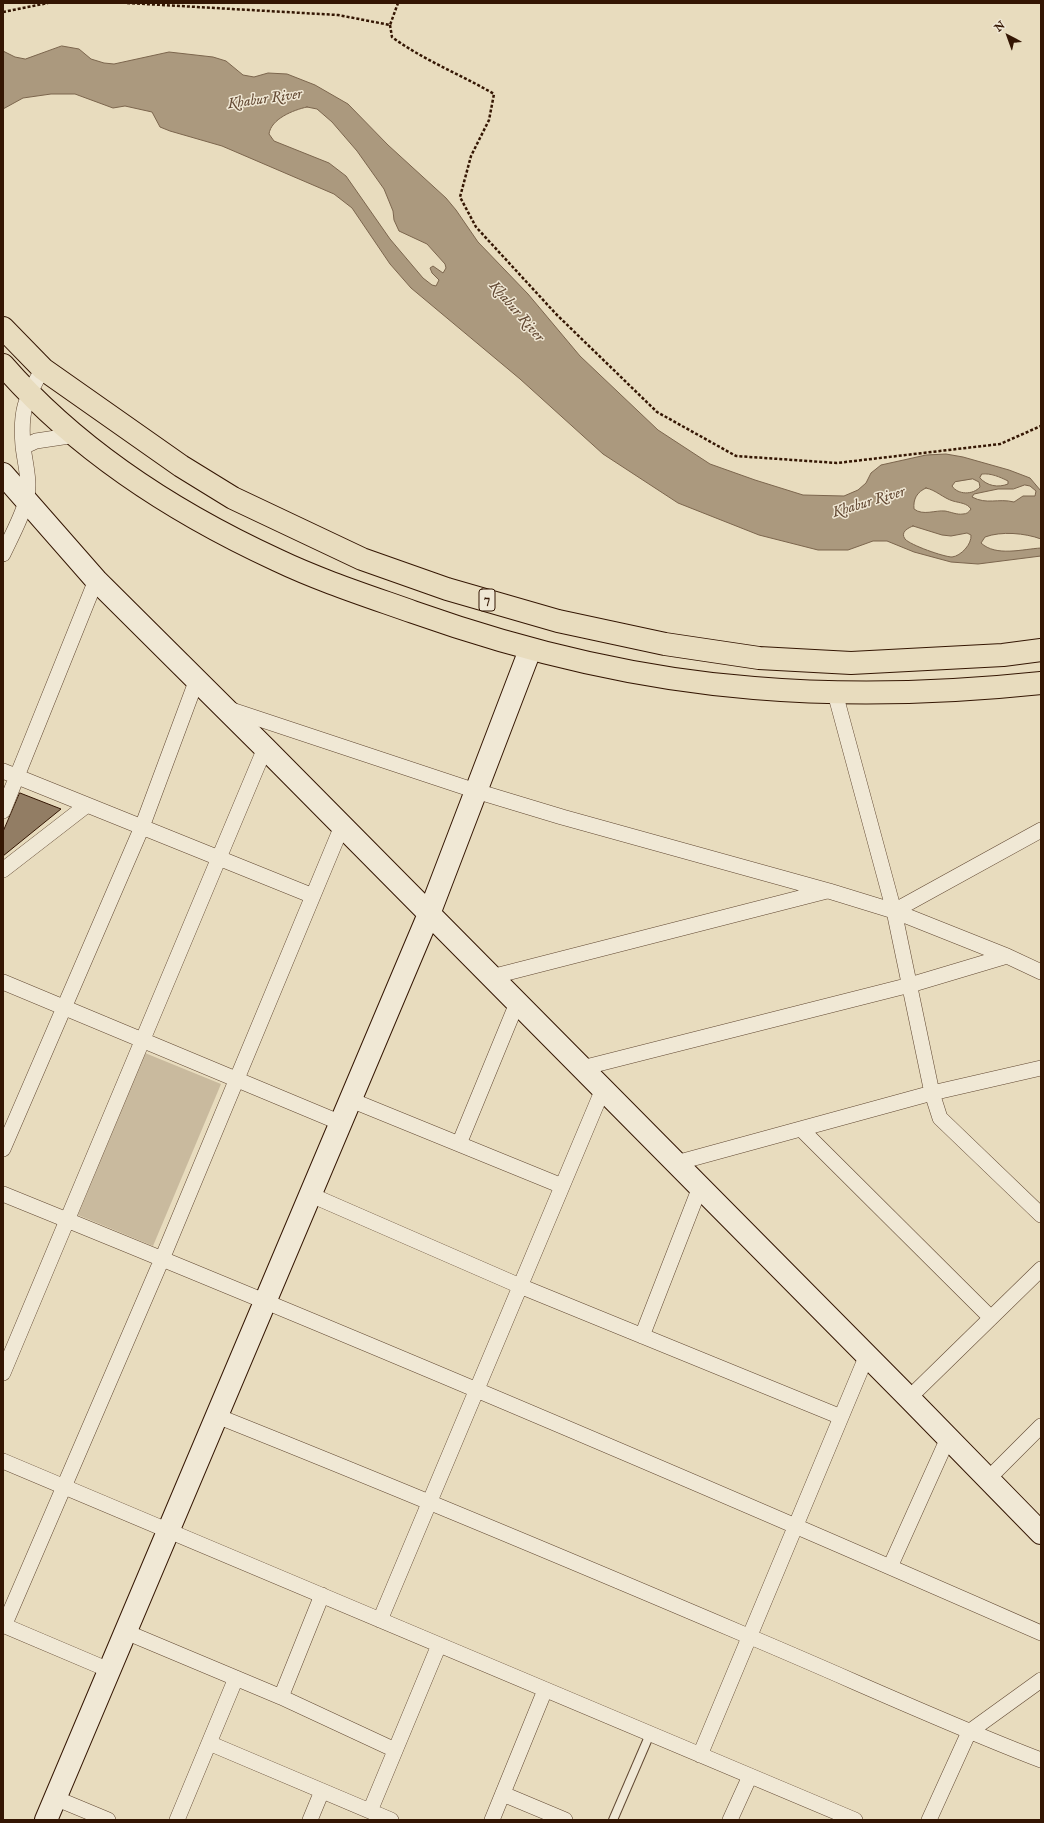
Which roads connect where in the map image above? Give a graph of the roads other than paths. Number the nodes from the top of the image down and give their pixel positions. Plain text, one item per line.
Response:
1 (3, 328) edge
2 (3, 365) edge
3 (43, 369) junction
4 (28, 394) junction
5 (76, 435) junction
6 (23, 447) junction
7 (3, 474) edge
8 (26, 501) junction
9 (3, 554) edge
10 (96, 580) junction
11 (530, 650) junction
12 (1041, 650) edge
13 (197, 679) junction
14 (1041, 683) edge
15 (835, 693) junction
16 (225, 708) junction
17 (265, 748) junction
18 (10, 774) edge
19 (476, 791) junction
20 (87, 805) junction
21 (3, 811) edge
22 (342, 826) junction
23 (142, 827) junction
24 (1041, 830) edge
25 (219, 858) junction
26 (3, 870) edge
27 (829, 891) junction
28 (313, 896) junction
29 (894, 911) junction
30 (429, 914) junction
31 (1007, 956) junction
32 (1039, 970) edge
33 (491, 977) junction
34 (3, 982) edge
35 (910, 985) junction
36 (517, 1003) junction
37 (65, 1008) junction
38 (142, 1041) junction
39 (582, 1068) junction
40 (1041, 1068) edge
41 (236, 1081) junction
42 (603, 1089) junction
43 (932, 1093) junction
44 (351, 1100) junction
45 (341, 1124) junction
46 (801, 1129) junction
47 (459, 1144) junction
48 (3, 1149) edge
49 (676, 1163) junction
50 (562, 1186) junction
51 (700, 1187) junction
52 (3, 1194) edge
53 (311, 1195) junction
54 (1041, 1215) edge
55 (67, 1220) junction
56 (162, 1259) junction
57 (1041, 1268) edge
58 (520, 1286) junction
59 (266, 1301) junction
60 (991, 1318) junction
61 (642, 1336) junction
62 (867, 1355) junction
63 (3, 1373) edge
64 (476, 1390) junction
65 (910, 1398) junction
66 (217, 1416) junction
67 (841, 1416) junction
68 (1041, 1426) edge
69 (948, 1438) junction
70 (3, 1461) edge
71 (988, 1479) junction
72 (64, 1487) junction
73 (430, 1501) junction
74 (795, 1526) junction
75 (168, 1531) junction
76 (1041, 1533) edge
77 (890, 1567) junction
78 (322, 1596) junction
79 (380, 1620) junction
80 (4, 1626) edge
81 (126, 1632) junction
82 (1041, 1633) edge
83 (749, 1636) junction
84 (439, 1645) junction
85 (109, 1670) junction
86 (236, 1678) junction
87 (1041, 1680) edge
88 (545, 1690) junction
89 (281, 1697) junction
90 (969, 1732) junction
91 (650, 1734) junction
92 (209, 1743) junction
93 (395, 1750) junction
94 (700, 1755) junction
95 (1041, 1760) edge
96 (750, 1776) junction
97 (322, 1791) junction
98 (503, 1794) junction
99 (55, 1798) junction
100 (370, 1811) junction
101 (849, 1819) edge
102 (46, 1820) edge
103 (108, 1820) edge
104 (176, 1820) edge
105 (310, 1820) edge
106 (391, 1820) edge
107 (492, 1820) edge
108 (565, 1820) edge
109 (613, 1820) edge
110 (730, 1820) edge
111 (929, 1820) edge

1 - 3 highway, 7
2 - 4 highway
3 - 4 street
3 - 12 highway, 7
4 - 5 highway
4 - 6 street
5 - 6 street
5 - 11 highway
6 - 8 street
7 - 8 street
8 - 9 street
8 - 10 street
10 - 13 street
10 - 18 street
11 - 15 highway
11 - 19 street
13 - 16 street
13 - 23 street
14 - 15 highway
15 - 29 street
16 - 17 street
16 - 19 street
17 - 22 street
17 - 25 street
18 - 20 street
18 - 21 street
19 - 27 street
19 - 30 street
20 - 23 street
20 - 26 street
22 - 28 street
22 - 30 street
23 - 25 street
23 - 37 street
24 - 29 street
25 - 28 street
25 - 38 street
27 - 29 street
27 - 33 street
28 - 41 street
29 - 31 street
29 - 35 street
30 - 33 street
30 - 44 street
31 - 32 street
31 - 35 street
33 - 36 street
34 - 37 street
35 - 39 street
35 - 43 street
36 - 39 street
36 - 47 street
37 - 38 street
37 - 48 street
38 - 41 street
38 - 55 street
39 - 42 street
40 - 43 street
41 - 45 street
41 - 56 street
42 - 49 street
42 - 50 street
43 - 46 street
43 - 54 street
44 - 45 street
44 - 47 street
45 - 53 street
46 - 49 street
46 - 60 street
47 - 50 street
49 - 51 street
50 - 58 street
51 - 61 street
51 - 62 street
52 - 55 street
53 - 58 street
53 - 59 street
55 - 56 street
55 - 63 street
56 - 59 street
56 - 72 street
57 - 60 street
58 - 61 street
58 - 64 street
59 - 64 street
59 - 66 street
60 - 65 street
61 - 67 street
62 - 65 street
62 - 67 street
64 - 73 street
64 - 74 street
65 - 69 street
66 - 73 street
66 - 75 street
67 - 74 street
68 - 71 street
69 - 71 street
69 - 77 street
70 - 72 street
71 - 76 street
72 - 75 street
72 - 80 street
73 - 79 street
73 - 83 street
74 - 77 street
74 - 83 street
75 - 78 street
75 - 81 street
77 - 82 street
78 - 79 street
78 - 89 street
79 - 84 street
80 - 85 street
81 - 85 street
81 - 86 street
83 - 90 street
83 - 94 street
84 - 88 street
84 - 93 street
85 - 99 street
86 - 89 street
86 - 92 street
87 - 90 street
88 - 91 street
88 - 98 street
89 - 93 street
90 - 95 street
90 - 111 street
91 - 94 street
91 - 109 lane
92 - 97 street
92 - 104 street
93 - 100 street
94 - 96 street
96 - 101 street
96 - 110 street
97 - 100 street
97 - 105 street
98 - 107 street
98 - 108 street
99 - 102 street
99 - 103 street
100 - 106 street

